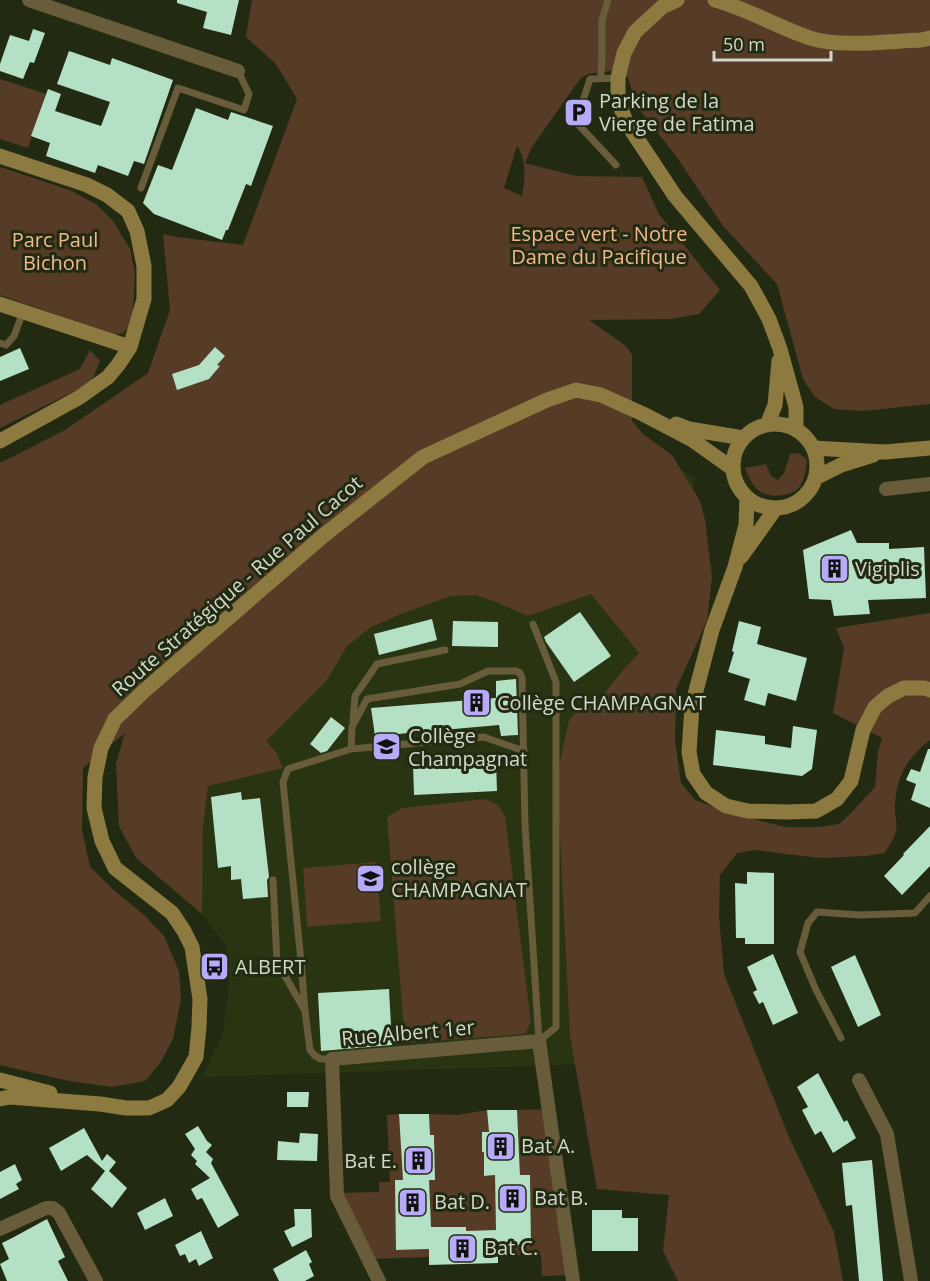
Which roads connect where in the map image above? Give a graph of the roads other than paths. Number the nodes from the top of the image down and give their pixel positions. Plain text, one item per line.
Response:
1 (29, 0) edge
2 (608, 0) edge
3 (677, 0) edge
4 (715, 0) edge
5 (930, 38) edge
6 (238, 70) joint
7 (601, 78) junction
8 (618, 78) junction
9 (0, 156) edge
10 (616, 165) dead end
11 (141, 188) dead end
12 (0, 304) edge
13 (23, 312) junction
14 (0, 343) edge
15 (130, 347) junction
16 (780, 349) junction
17 (643, 414) junction
18 (767, 425) junction
19 (796, 430) junction
20 (743, 438) junction
21 (0, 441) edge
22 (813, 448) junction
23 (930, 448) edge
24 (885, 452) junction
25 (733, 469) junction
26 (816, 478) junction
27 (930, 484) edge
28 (886, 489) dead end
29 (747, 498) junction
30 (776, 508) junction
31 (735, 567) junction
32 (533, 624) dead end
33 (445, 650) dead end
34 (930, 690) edge
35 (352, 727) junction
36 (351, 749) junction
37 (524, 751) junction
38 (273, 880) dead end
39 (930, 896) edge
40 (305, 1011) junction
41 (841, 1038) dead end
42 (539, 1041) junction
43 (332, 1059) junction
44 (0, 1080) edge
45 (859, 1080) dead end
46 (0, 1099) edge
47 (100, 1104) junction
48 (0, 1229) edge
49 (96, 1281) edge
50 (379, 1281) edge
51 (573, 1281) edge
52 (911, 1281) edge

1 - 6 street
2 - 7 lane
3 - 8 street
4 - 5 street
6 - 11 lane
7 - 8 lane
7 - 10 lane
8 - 16 street
9 - 15 street
12 - 13 street
13 - 14 lane
13 - 15 street
15 - 21 street
16 - 18 street
16 - 19 street
17 - 20 street, Route Stratégique - Rue Paul Cacot
17 - 25 street, Route Stratégique - Rue Paul Cacot
17 - 47 street, Route Stratégique - Rue Paul Cacot
18 - 19 street
18 - 20 street
19 - 22 street
20 - 25 street
22 - 24 street
22 - 26 street
23 - 24 street
24 - 26 street
25 - 29 street
26 - 30 street
27 - 28 street
29 - 30 street
29 - 31 street
30 - 31 street
31 - 34 street
32 - 42 lane
33 - 35 lane
35 - 36 lane
35 - 37 lane
36 - 37 lane
36 - 40 lane
37 - 42 lane
38 - 40 lane
39 - 41 lane
40 - 43 lane
42 - 43 street, Rue Albert 1er
42 - 51 street
43 - 50 street, Rue Albert 1er
44 - 47 street, Route Stratégique - Rue Paul Cacot
45 - 52 street
46 - 47 street, Route Stratégique - Rue Paul Cacot
48 - 49 street

